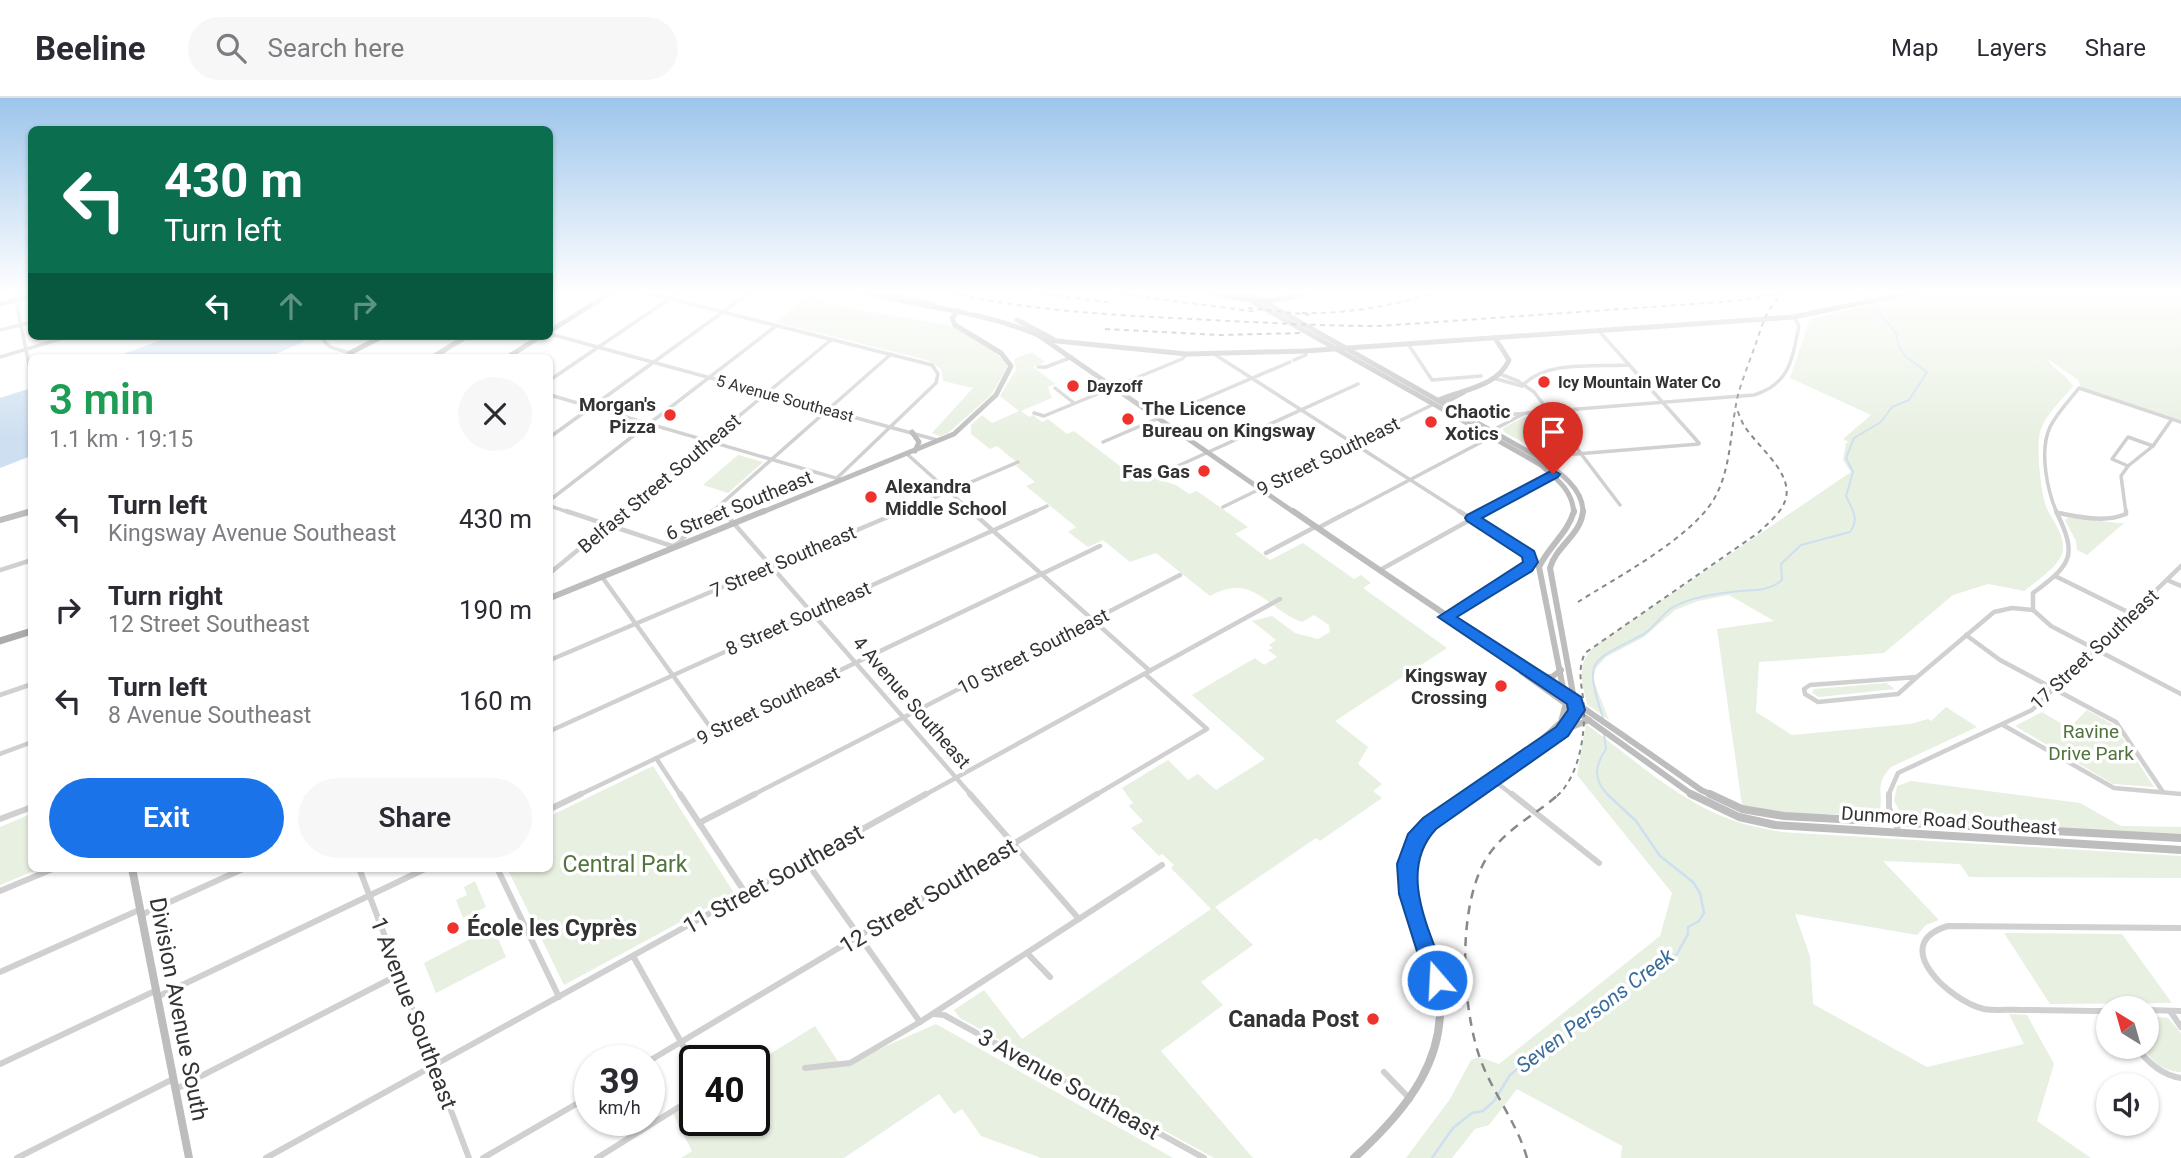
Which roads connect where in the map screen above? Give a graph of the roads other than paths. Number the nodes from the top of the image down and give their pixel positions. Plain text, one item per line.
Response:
1 (23, 340) edge
2 (56, 340) edge
3 (325, 340) edge
4 (374, 340) edge
5 (460, 340) edge
6 (534, 340) edge
7 (577, 340) edge
8 (608, 340) edge
9 (682, 340) edge
10 (757, 340) edge
11 (830, 340) edge
12 (838, 340) edge
13 (981, 340) edge
14 (1045, 340) edge
15 (1055, 340) edge
16 (1058, 340) edge
17 (1321, 340) edge
18 (1332, 340) edge
19 (1459, 340) edge
20 (1497, 340) edge
21 (1509, 340) edge
22 (1607, 340) edge
23 (1796, 340) edge
24 (1081, 344) junction
25 (1408, 344) junction
26 (598, 347) junction
27 (25, 350) junction
28 (1067, 350) junction
29 (1305, 351) junction
30 (1505, 351) junction
31 (350, 353) junction
32 (353, 354) edge
33 (438, 354) edge
34 (513, 354) edge
35 (891, 354) junction
36 (1187, 354) junction
37 (1214, 354) junction
38 (0, 357) edge
39 (1073, 357) junction
40 (28, 361) edge
41 (652, 362) junction
42 (1629, 365) junction
43 (1038, 368) dead end
44 (1500, 374) junction
45 (1481, 376) dead end
46 (709, 377) junction
47 (553, 378) edge
48 (1250, 379) junction
49 (1493, 379) junction
50 (1357, 384) dead end
51 (1412, 384) junction
52 (1522, 386) junction
53 (1115, 387) junction
54 (1055, 388) dead end
55 (767, 393) junction
56 (1455, 395) junction
57 (553, 396) edge
58 (1442, 401) junction
59 (1662, 402) junction
60 (1075, 403) junction
61 (1434, 404) junction
62 (590, 407) junction
63 (829, 409) junction
64 (1299, 410) junction
65 (1550, 411) junction
66 (1525, 413) junction
67 (1034, 414) dead end
68 (1465, 414) junction
69 (1503, 415) dead end
70 (1160, 418) junction
71 (2172, 419) junction
72 (2181, 422) edge
73 (648, 424) junction
74 (891, 426) junction
75 (1493, 430) junction
76 (912, 432) junction
77 (553, 435) edge
78 (1491, 437) junction
79 (940, 441) junction
80 (709, 442) junction
81 (1103, 442) dead end
82 (1353, 444) junction
83 (2153, 446) junction
84 (915, 451) junction
85 (1209, 452) junction
86 (1580, 453) junction
87 (907, 454) junction
88 (1539, 457) junction
89 (771, 460) junction
90 (1018, 462) dead end
91 (2128, 466) junction
92 (1553, 474) junction
93 (1158, 475) dead end
94 (840, 479) junction
95 (1410, 480) junction
96 (1261, 488) junction
97 (949, 491) junction
98 (553, 498) edge
99 (1620, 505) dead end
100 (1046, 506) dead end
101 (553, 507) edge
102 (719, 507) junction
103 (1223, 507) dead end
104 (28, 512) edge
105 (2057, 513) junction
106 (1472, 518) junction
107 (0, 520) edge
108 (734, 524) junction
109 (607, 525) junction
110 (1317, 527) junction
111 (993, 531) junction
112 (1100, 546) dead end
113 (675, 547) junction
114 (1266, 553) dead end
115 (28, 561) edge
116 (771, 566) junction
117 (2181, 566) edge
118 (0, 570) edge
119 (553, 570) edge
120 (1379, 570) junction
121 (1042, 574) junction
122 (1180, 575) dead end
123 (2055, 576) junction
124 (602, 577) junction
125 (2167, 580) junction
126 (2181, 586) edge
127 (1553, 596) junction
128 (553, 597) edge
129 (1280, 600) dead end
130 (1545, 601) junction
131 (2033, 610) junction
132 (813, 612) junction
133 (2132, 614) junction
134 (1446, 617) junction
135 (1093, 620) junction
136 (636, 624) junction
137 (28, 632) edge
138 (1966, 635) junction
139 (0, 641) edge
140 (1481, 641) junction
141 (2095, 650) junction
142 (553, 659) edge
143 (856, 663) junction
144 (1561, 670) junction
145 (1148, 672) junction
146 (673, 675) junction
147 (1537, 676) junction
148 (1917, 677) junction
149 (28, 685) edge
150 (2055, 689) junction
151 (1564, 694) junction
152 (2181, 694) edge
153 (0, 695) edge
154 (1575, 702) junction
155 (1566, 703) junction
156 (1576, 710) junction
157 (1589, 716) junction
158 (904, 717) junction
159 (2002, 724) junction
160 (553, 730) edge
161 (713, 731) junction
162 (1562, 731) junction
163 (28, 744) edge
164 (1531, 751) junction
165 (0, 754) edge
166 (656, 758) junction
167 (956, 778) junction
168 (1492, 779) junction
169 (2163, 792) junction
170 (2181, 794) edge
171 (1719, 805) junction
172 (553, 806) edge
173 (28, 808) edge
174 (0, 819) edge
175 (699, 823) junction
176 (1895, 824) junction
177 (1899, 833) junction
178 (2181, 838) edge
179 (1014, 844) junction
180 (2181, 850) edge
181 (806, 861) junction
182 (1600, 863) dead end
183 (1163, 865) dead end
184 (45, 872) edge
185 (133, 872) edge
186 (236, 872) edge
187 (361, 872) edge
188 (419, 872) edge
189 (499, 872) edge
190 (0, 891) edge
191 (746, 894) junction
192 (370, 896) junction
193 (141, 912) junction
194 (1079, 919) junction
195 (2181, 928) edge
196 (859, 937) junction
197 (1027, 953) junction
198 (633, 956) junction
199 (0, 972) edge
200 (400, 974) junction
201 (1050, 978) dead end
202 (157, 994) junction
203 (559, 997) junction
204 (2160, 1010) edge
205 (2169, 1010) junction
206 (2096, 1011) edge
207 (2181, 1011) edge
208 (933, 1013) junction
209 (920, 1022) junction
210 (2181, 1027) edge
211 (681, 1043) junction
212 (665, 1052) edge
213 (2145, 1059) edge
214 (0, 1064) edge
215 (434, 1065) junction
216 (805, 1069) dead end
217 (1384, 1072) dead end
218 (2181, 1078) edge
219 (175, 1084) junction
220 (1410, 1099) junction
221 (574, 1105) edge
222 (679, 1107) edge
223 (17, 1158) edge
224 (189, 1158) edge
225 (266, 1158) edge
226 (469, 1158) edge
227 (483, 1158) edge
228 (597, 1158) edge
229 (1204, 1158) edge
230 (1354, 1158) edge

1 - 27 street
2 - 27 street
3 - 31 street
4 - 31 main road
5 - 33 main road
6 - 34 main road
7 - 26 street, 5 Avenue Southeast
8 - 26 street
9 - 41 street
10 - 46 street
11 - 55 street, Belfast Street Southeast
12 - 35 street
13 - 79 main road, 6 Street Southeast
14 - 39 main road
15 - 28 main road
16 - 24 main road
17 - 61 main road
18 - 51 main road
19 - 25 main road
20 - 30 main road
21 - 30 main road
22 - 42 street
23 - 59 street
24 - 28 main road
24 - 36 main road
25 - 29 main road
25 - 45 street
26 - 41 street, 5 Avenue Southeast
26 - 47 street
27 - 38 street
27 - 40 street
28 - 39 main road
29 - 37 main road
29 - 48 street
30 - 44 main road
31 - 32 main road
35 - 63 street
35 - 74 street
36 - 37 main road
36 - 53 street
37 - 48 street
39 - 43 street
39 - 53 main road
41 - 46 street, 5 Avenue Southeast
41 - 62 street
42 - 52 street
42 - 59 street
44 - 49 main road, 9 Street Southeast
44 - 52 street
46 - 55 street, 5 Avenue Southeast
46 - 73 street
48 - 64 street
48 - 70 street
49 - 52 street
49 - 56 main road, 9 Street Southeast
50 - 64 street
51 - 56 main road
51 - 58 main road
52 - 65 street
53 - 60 street
53 - 70 main road
54 - 60 street
55 - 63 street, 5 Avenue Southeast
55 - 80 street, Belfast Street Southeast
56 - 58 main road, 9 Street Southeast
56 - 68 main road
57 - 62 street
58 - 61 main road, 9 Street Southeast
58 - 68 main road
59 - 65 street
59 - 86 street
60 - 67 street
61 - 78 main road
61 - 82 street, 9 Street Southeast
62 - 73 street
62 - 77 street
63 - 74 street, 5 Avenue Southeast
63 - 89 street
64 - 82 street
64 - 85 street
65 - 66 street
65 - 86 street
66 - 69 street
66 - 75 street
68 - 75 main road
70 - 81 street
70 - 85 main road
71 - 72 street
71 - 83 street
71 - 105 street
73 - 80 street
73 - 98 street
74 - 76 street, 5 Avenue Southeast
74 - 94 street
75 - 88 main road
76 - 79 street, 5 Avenue Southeast
76 - 84 main road
78 - 92 main road
78 - 95 street
79 - 84 main road, 6 Street Southeast
80 - 89 street
80 - 109 street, Belfast Street Southeast
82 - 95 street
82 - 96 street, 9 Street Southeast
83 - 91 street
83 - 91 street
84 - 87 main road, 6 Street Southeast
85 - 93 street
85 - 96 main road
86 - 88 street
86 - 99 street
87 - 94 main road, 6 Street Southeast
87 - 97 street
88 - 127 main road
89 - 94 street
89 - 102 street
90 - 97 street, 7 Street Southeast
91 - 105 street
92 - 106 street
92 - 130 main road
94 - 108 main road, 6 Street Southeast
95 - 106 street
95 - 110 street
96 - 103 street, 9 Street Southeast
96 - 110 main road
97 - 111 street
97 - 116 street, 7 Street Southeast
100 - 111 street, 8 Street Southeast
101 - 109 street
102 - 108 street, 4 Avenue Southeast
102 - 113 street
104 - 107 main road
105 - 123 street
106 - 120 street
106 - 134 street
108 - 113 main road, 6 Street Southeast
108 - 116 street, 4 Avenue Southeast
109 - 113 street
109 - 119 street, Belfast Street Southeast
110 - 114 street
110 - 120 main road
111 - 121 street
111 - 132 street, 8 Street Southeast
112 - 121 street, 9 Street Southeast
113 - 124 main road, 6 Street Southeast
115 - 118 street
116 - 132 street, 4 Avenue Southeast
116 - 136 street, 7 Street Southeast
117 - 125 street, 17 Street Southeast
120 - 134 main road
121 - 135 street
121 - 143 street, 9 Street Southeast
122 - 135 street, 10 Street Southeast
123 - 131 street
123 - 133 street
124 - 128 main road, 6 Street Southeast
124 - 136 street
125 - 126 street
125 - 133 street, 17 Street Southeast
127 - 130 main road
127 - 154 main road
129 - 145 street, 11 Street Southeast
130 - 144 main road
131 - 138 street
131 - 141 street
132 - 143 street, 4 Avenue Southeast
132 - 146 street, 8 Street Southeast
133 - 141 street, 17 Street Southeast
134 - 140 main road
135 - 145 street
135 - 158 street, 10 Street Southeast
136 - 142 street, 7 Street Southeast
136 - 146 street
137 - 139 main road
138 - 148 street
138 - 150 street
140 - 147 main road
140 - 155 main road
141 - 150 street, 17 Street Southeast
141 - 152 street
143 - 158 street, 4 Avenue Southeast
143 - 161 street, 9 Street Southeast
144 - 147 main road
144 - 151 main road
145 - 167 street, 11 Street Southeast
145 - 179 street, 12 Street Southeast
146 - 160 street, 8 Street Southeast
146 - 161 street
147 - 151 main road
148 - 148 street
149 - 153 street
150 - 159 street, 17 Street Southeast
150 - 169 street
151 - 154 main road
151 - 155 main road
154 - 156 main road
154 - 157 main road
155 - 156 main road
155 - 164 main road
156 - 157 main road
156 - 162 main road
157 - 162 main road
157 - 171 main road
157 - 171 main road
158 - 167 street, 4 Avenue Southeast
158 - 175 street, 10 Street Southeast
159 - 169 street
159 - 176 street, 17 Street Southeast
161 - 166 street, 9 Street Southeast
162 - 164 main road
163 - 165 street
164 - 168 main road
166 - 172 street, 9 Street Southeast
166 - 175 street
167 - 179 street, 4 Avenue Southeast
167 - 181 street, 11 Street Southeast
168 - 182 street
168 - 220 main road
169 - 170 street
171 - 176 main road, Dunmore Road Southeast
171 - 177 main road, Dunmore Road Southeast
173 - 174 street
175 - 191 street
176 - 177 street, 17 Street Southeast
176 - 178 main road, Dunmore Road Southeast
177 - 180 main road, Dunmore Road Southeast
179 - 194 street, 4 Avenue Southeast
179 - 196 street, 12 Street Southeast
181 - 191 street, 11 Street Southeast
181 - 196 street
183 - 194 street
184 - 190 street
185 - 193 main road, Division Avenue South
186 - 193 street
187 - 192 street, 1 Avenue Southeast
188 - 192 street
189 - 203 street
191 - 198 street, 11 Street Southeast
192 - 200 street, 1 Avenue Southeast
192 - 202 street
193 - 199 street
193 - 202 main road, Division Avenue South
194 - 197 street
195 - 206 street
196 - 209 street
196 - 211 street, 12 Street Southeast
197 - 201 street
197 - 208 street
198 - 203 street, 11 Street Southeast
198 - 211 street
200 - 215 street, 1 Avenue Southeast
200 - 219 street
202 - 214 street
202 - 219 main road, Division Avenue South
203 - 215 street, 11 Street Southeast
204 - 205 street
205 - 207 street
205 - 210 street
208 - 209 street
208 - 229 street, 3 Avenue Southeast
209 - 216 street
211 - 212 street, 12 Street Southeast
213 - 218 street
215 - 225 street, 11 Street Southeast
215 - 226 street, 1 Avenue Southeast
217 - 220 street
219 - 223 street
219 - 224 main road, Division Avenue South
220 - 230 main road
221 - 227 street
222 - 228 street

